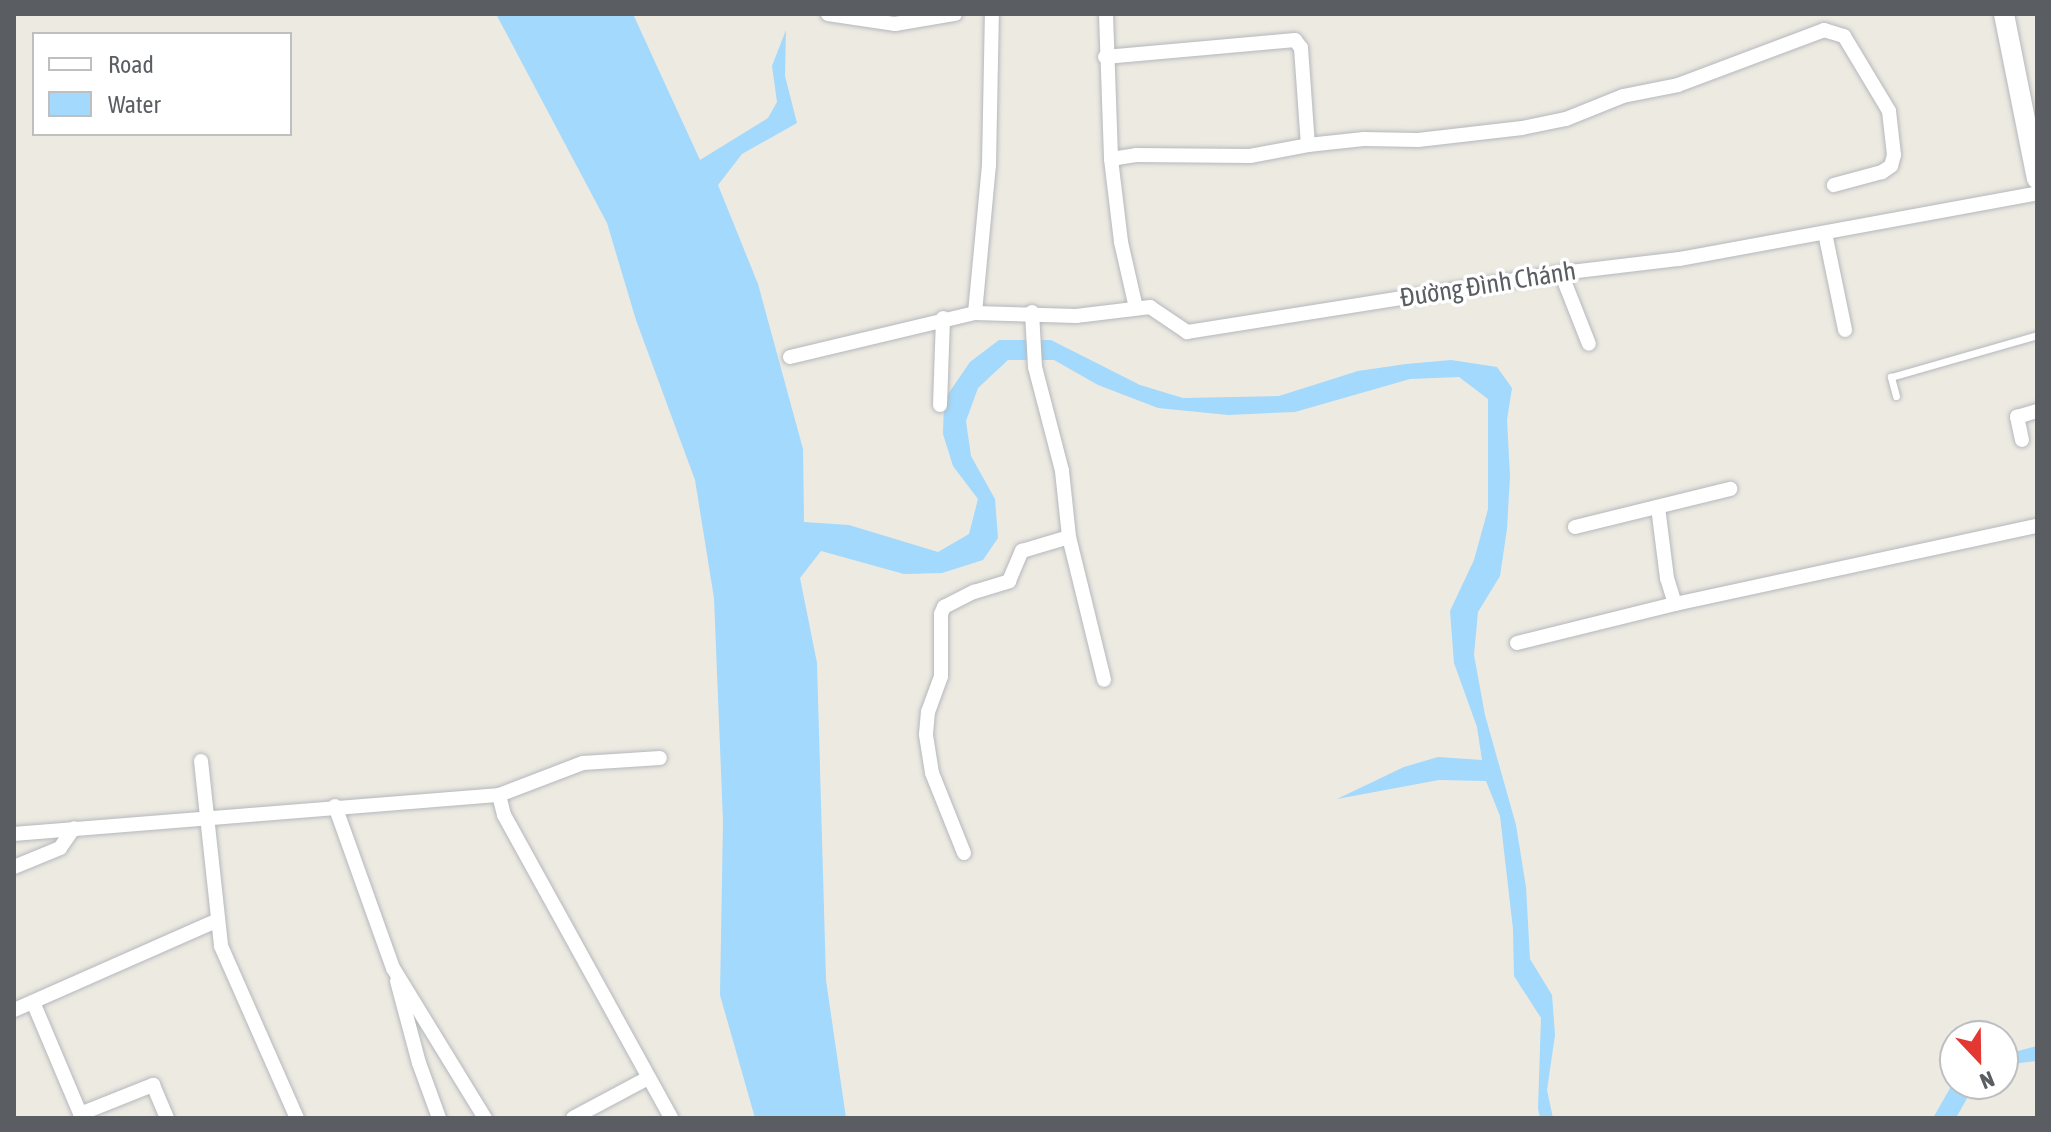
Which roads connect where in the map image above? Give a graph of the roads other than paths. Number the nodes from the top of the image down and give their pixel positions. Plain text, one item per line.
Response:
1 (828, 14) edge
2 (955, 14) edge
3 (992, 14) edge
4 (1106, 14) edge
5 (2004, 14) edge
6 (1105, 57) junction
7 (1308, 145) junction
8 (1111, 159) junction
9 (2037, 179) edge
10 (1834, 185) dead end
11 (2037, 193) edge
12 (1825, 233) junction
13 (1561, 273) junction
14 (1136, 308) junction
15 (1032, 312) junction
16 (975, 313) junction
17 (943, 318) junction
18 (1845, 330) dead end
19 (2037, 335) edge
20 (1589, 344) dead end
21 (790, 357) dead end
22 (1896, 396) dead end
23 (940, 405) dead end
24 (2037, 411) edge
25 (2022, 440) dead end
26 (1730, 489) dead end
27 (1658, 507) junction
28 (2037, 526) edge
29 (1575, 527) dead end
30 (1069, 537) junction
31 (1675, 604) junction
32 (1517, 643) dead end
33 (1104, 680) dead end
34 (660, 758) dead end
35 (201, 761) dead end
36 (499, 795) junction
37 (335, 806) junction
38 (206, 816) junction
39 (74, 828) junction
40 (14, 834) edge
41 (964, 853) dead end
42 (14, 867) edge
43 (216, 921) junction
44 (393, 968) junction
45 (33, 1002) junction
46 (14, 1010) edge
47 (648, 1078) junction
48 (81, 1116) edge
49 (167, 1118) edge
50 (297, 1118) edge
51 (439, 1118) edge
52 (485, 1118) edge
53 (573, 1118) edge
54 (671, 1118) edge

1 - 2 street
3 - 16 street
4 - 6 street
5 - 9 main road
6 - 7 street
6 - 8 street
7 - 8 street
7 - 10 street
8 - 14 street
11 - 12 street, Đường Đình Chánh
12 - 13 street, Đường Đình Chánh
12 - 18 street
13 - 14 street, Đường Đình Chánh
13 - 20 street
14 - 15 street, Đường Đình Chánh
15 - 16 street, Đường Đình Chánh
15 - 30 street
16 - 17 street, Đường Đình Chánh
17 - 21 street, Đường Đình Chánh
17 - 23 street
19 - 22 lane
24 - 25 street
26 - 27 street
27 - 29 street
27 - 31 street
28 - 31 street
30 - 33 street
30 - 41 street
31 - 32 street
34 - 36 street
35 - 38 street
36 - 37 street
36 - 47 street
37 - 38 street
37 - 44 street
38 - 39 street
38 - 43 street
39 - 40 street
39 - 42 street
43 - 45 street
43 - 50 street
44 - 51 street
44 - 52 street
45 - 46 street
45 - 48 street
47 - 53 street
47 - 54 street
48 - 49 street

